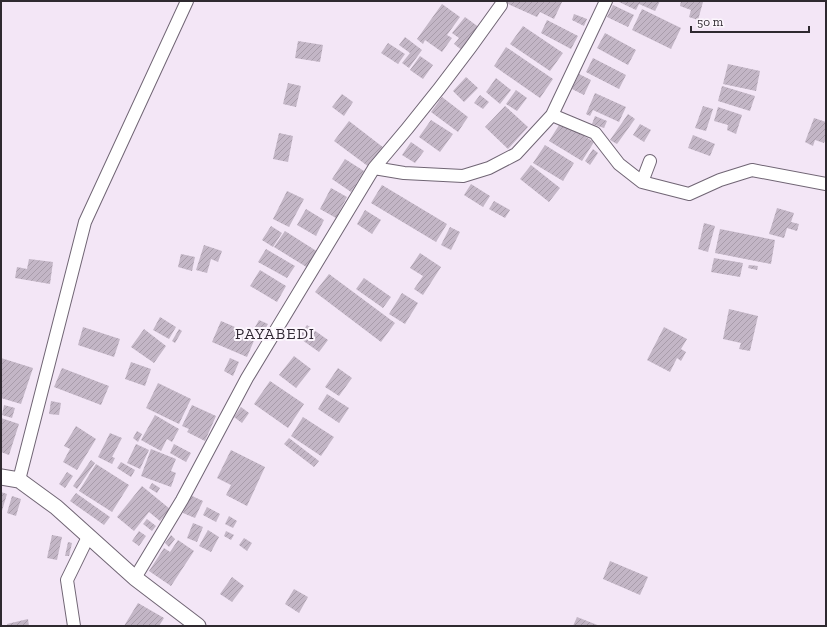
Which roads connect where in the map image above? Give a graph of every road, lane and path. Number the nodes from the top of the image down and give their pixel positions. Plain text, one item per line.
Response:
1 (187, 1) edge
2 (606, 1) edge
3 (502, 5) dead end
4 (552, 114) junction
5 (650, 161) dead end
6 (374, 168) junction
7 (642, 182) junction
8 (826, 184) edge
9 (1, 476) edge
10 (19, 480) junction
11 (88, 537) junction
12 (135, 578) junction
13 (74, 626) edge
14 (198, 626) edge

1 - 10 street
2 - 4 street
3 - 6 street
4 - 6 street
4 - 7 street
5 - 7 street
6 - 12 street
7 - 8 street
9 - 10 street
10 - 11 street
11 - 12 street
11 - 13 street
12 - 14 street

